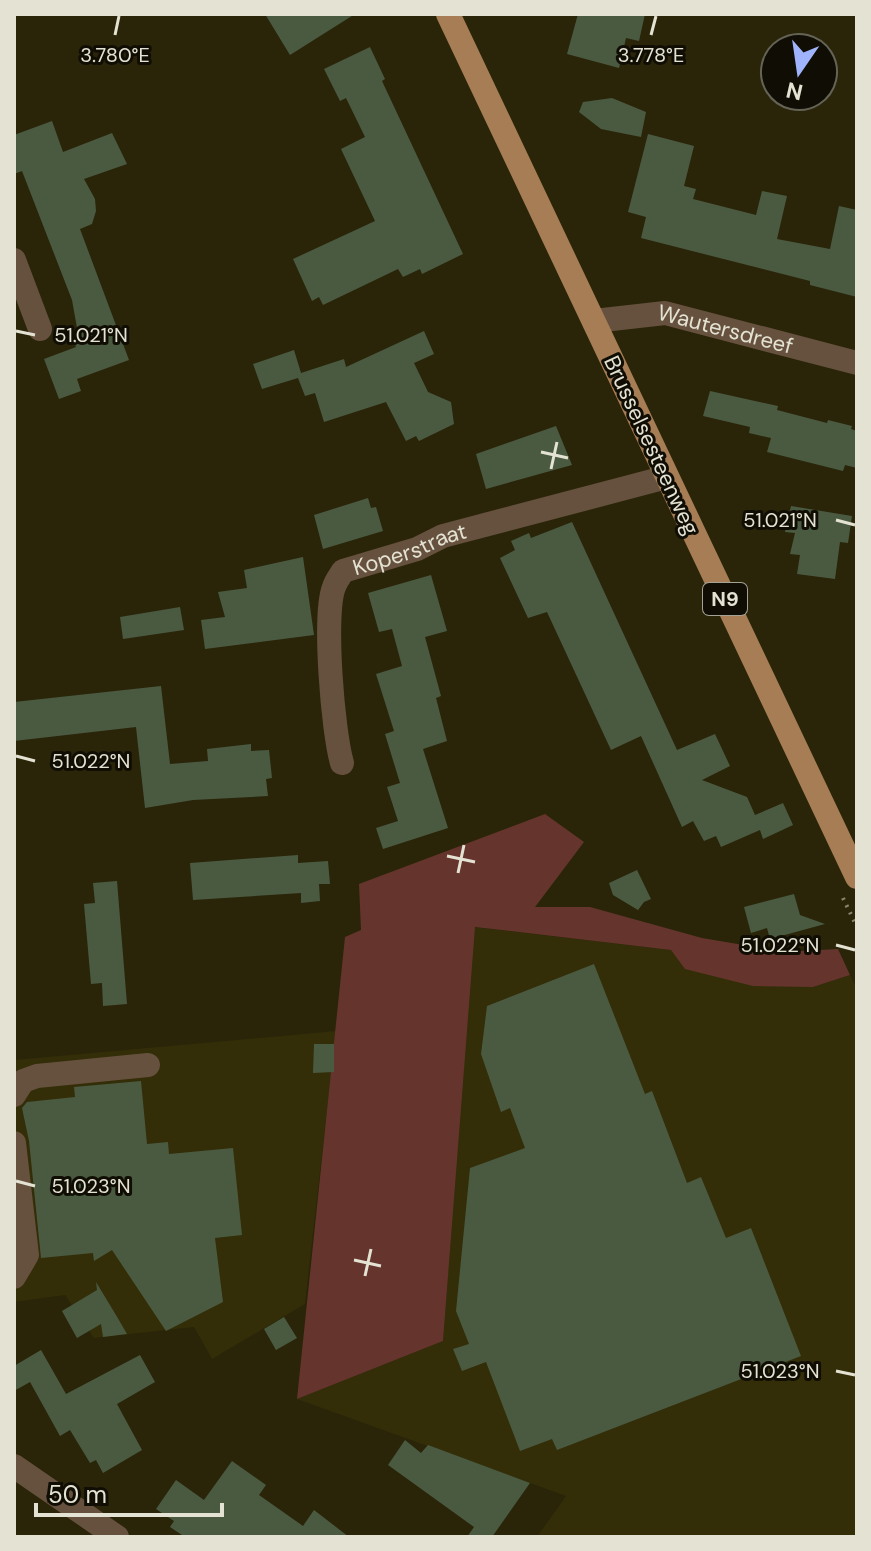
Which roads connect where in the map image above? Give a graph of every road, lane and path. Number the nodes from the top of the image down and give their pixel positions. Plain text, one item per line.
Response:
1 (448, 14) edge
2 (16, 270) edge
3 (594, 321) junction
4 (40, 329) dead end
5 (857, 363) edge
6 (667, 477) junction
7 (342, 763) dead end
8 (857, 877) edge
9 (148, 1065) dead end
10 (14, 1095) edge
11 (14, 1143) edge
12 (14, 1277) edge
13 (14, 1466) edge
14 (117, 1537) edge

1 - 3 main road, Brusselsesteenweg / N9
2 - 4 street
3 - 5 street, Wautersdreef
3 - 6 main road, Brusselsesteenweg / N9
6 - 7 street, Koperstraat
6 - 8 main road, Brusselsesteenweg / N9
9 - 10 street
11 - 12 street
13 - 14 street

